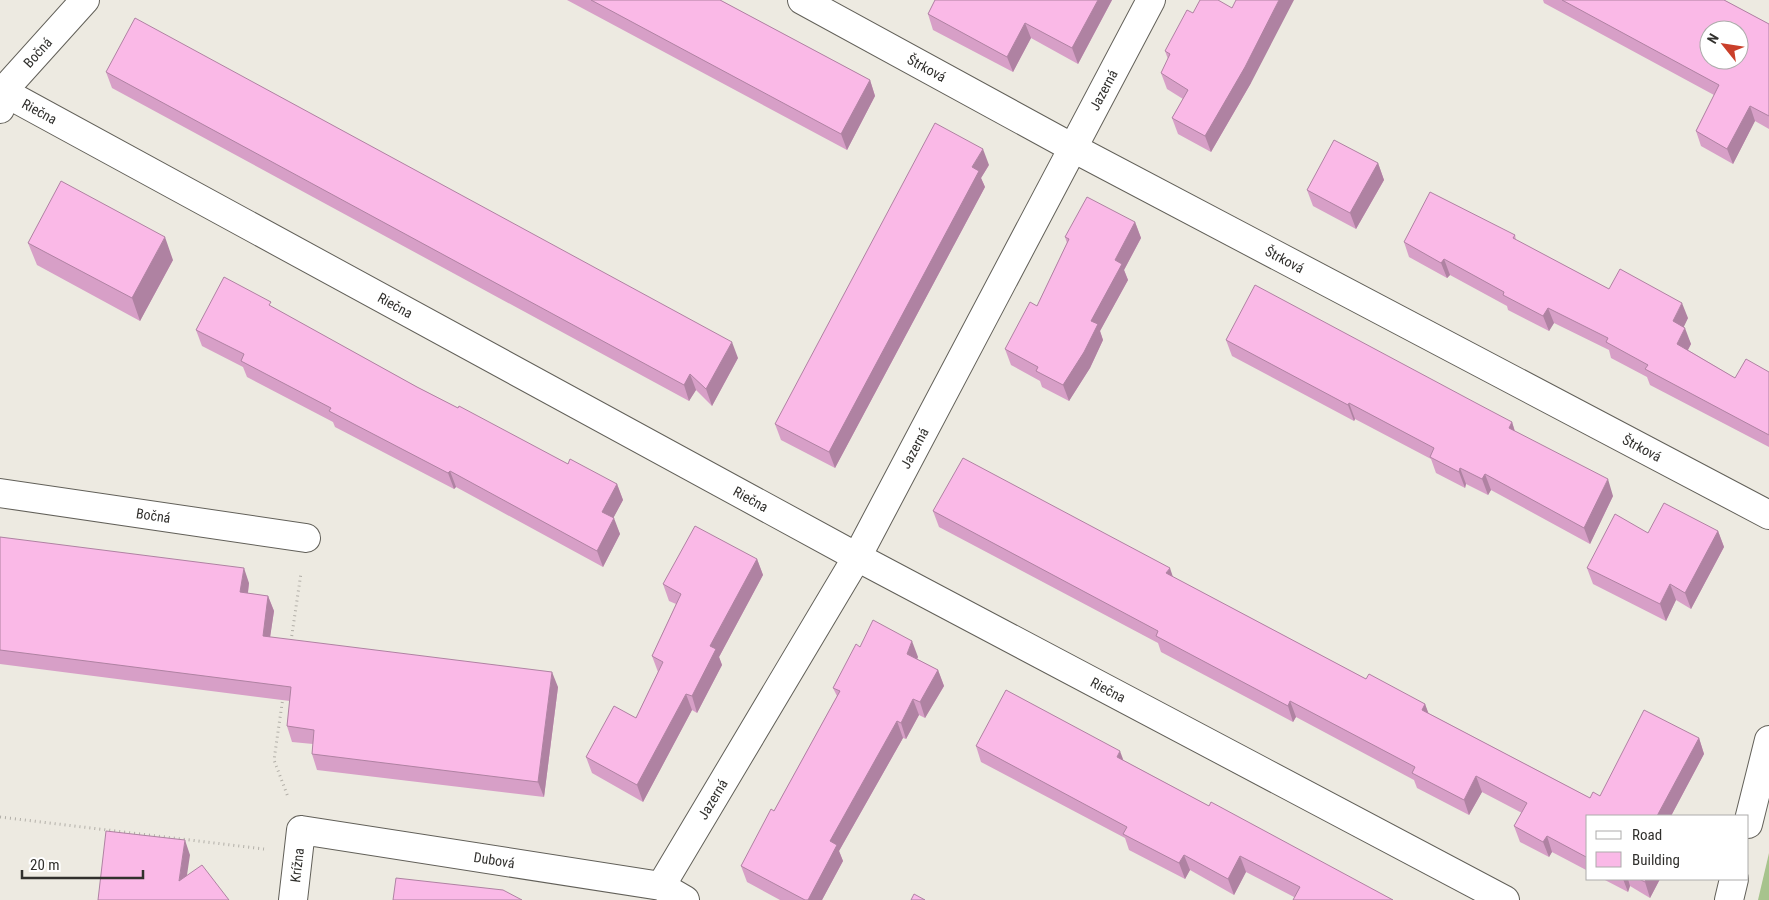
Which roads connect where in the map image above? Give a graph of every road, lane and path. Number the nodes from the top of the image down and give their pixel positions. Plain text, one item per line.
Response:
1 (85, 0) edge
2 (802, 0) edge
3 (1151, 0) edge
4 (1, 97) edge
5 (1073, 148) junction
6 (0, 493) edge
7 (1769, 515) edge
8 (306, 538) joint
9 (857, 557) junction
10 (291, 644) edge
11 (284, 692) edge
12 (1769, 740) edge
13 (0, 817) edge
14 (1749, 820) edge
15 (301, 830) junction
16 (272, 850) dead end
17 (1734, 880) edge
18 (661, 886) junction
19 (293, 900) edge
20 (685, 900) edge
21 (1505, 900) edge
22 (1729, 900) edge

1 - 4 street, Bočná
2 - 5 street, Štrková
3 - 5 street, Jazerná
4 - 9 street, Riečna
5 - 7 street, Štrková
5 - 9 street, Jazerná
6 - 8 street, Bočná
8 - 10 path
9 - 18 street, Jazerná
9 - 21 street, Riečna
11 - 15 path
12 - 14 street
13 - 16 path
15 - 18 street, Dubová
15 - 19 street, Krížna
17 - 22 street
18 - 20 street, Dubová

